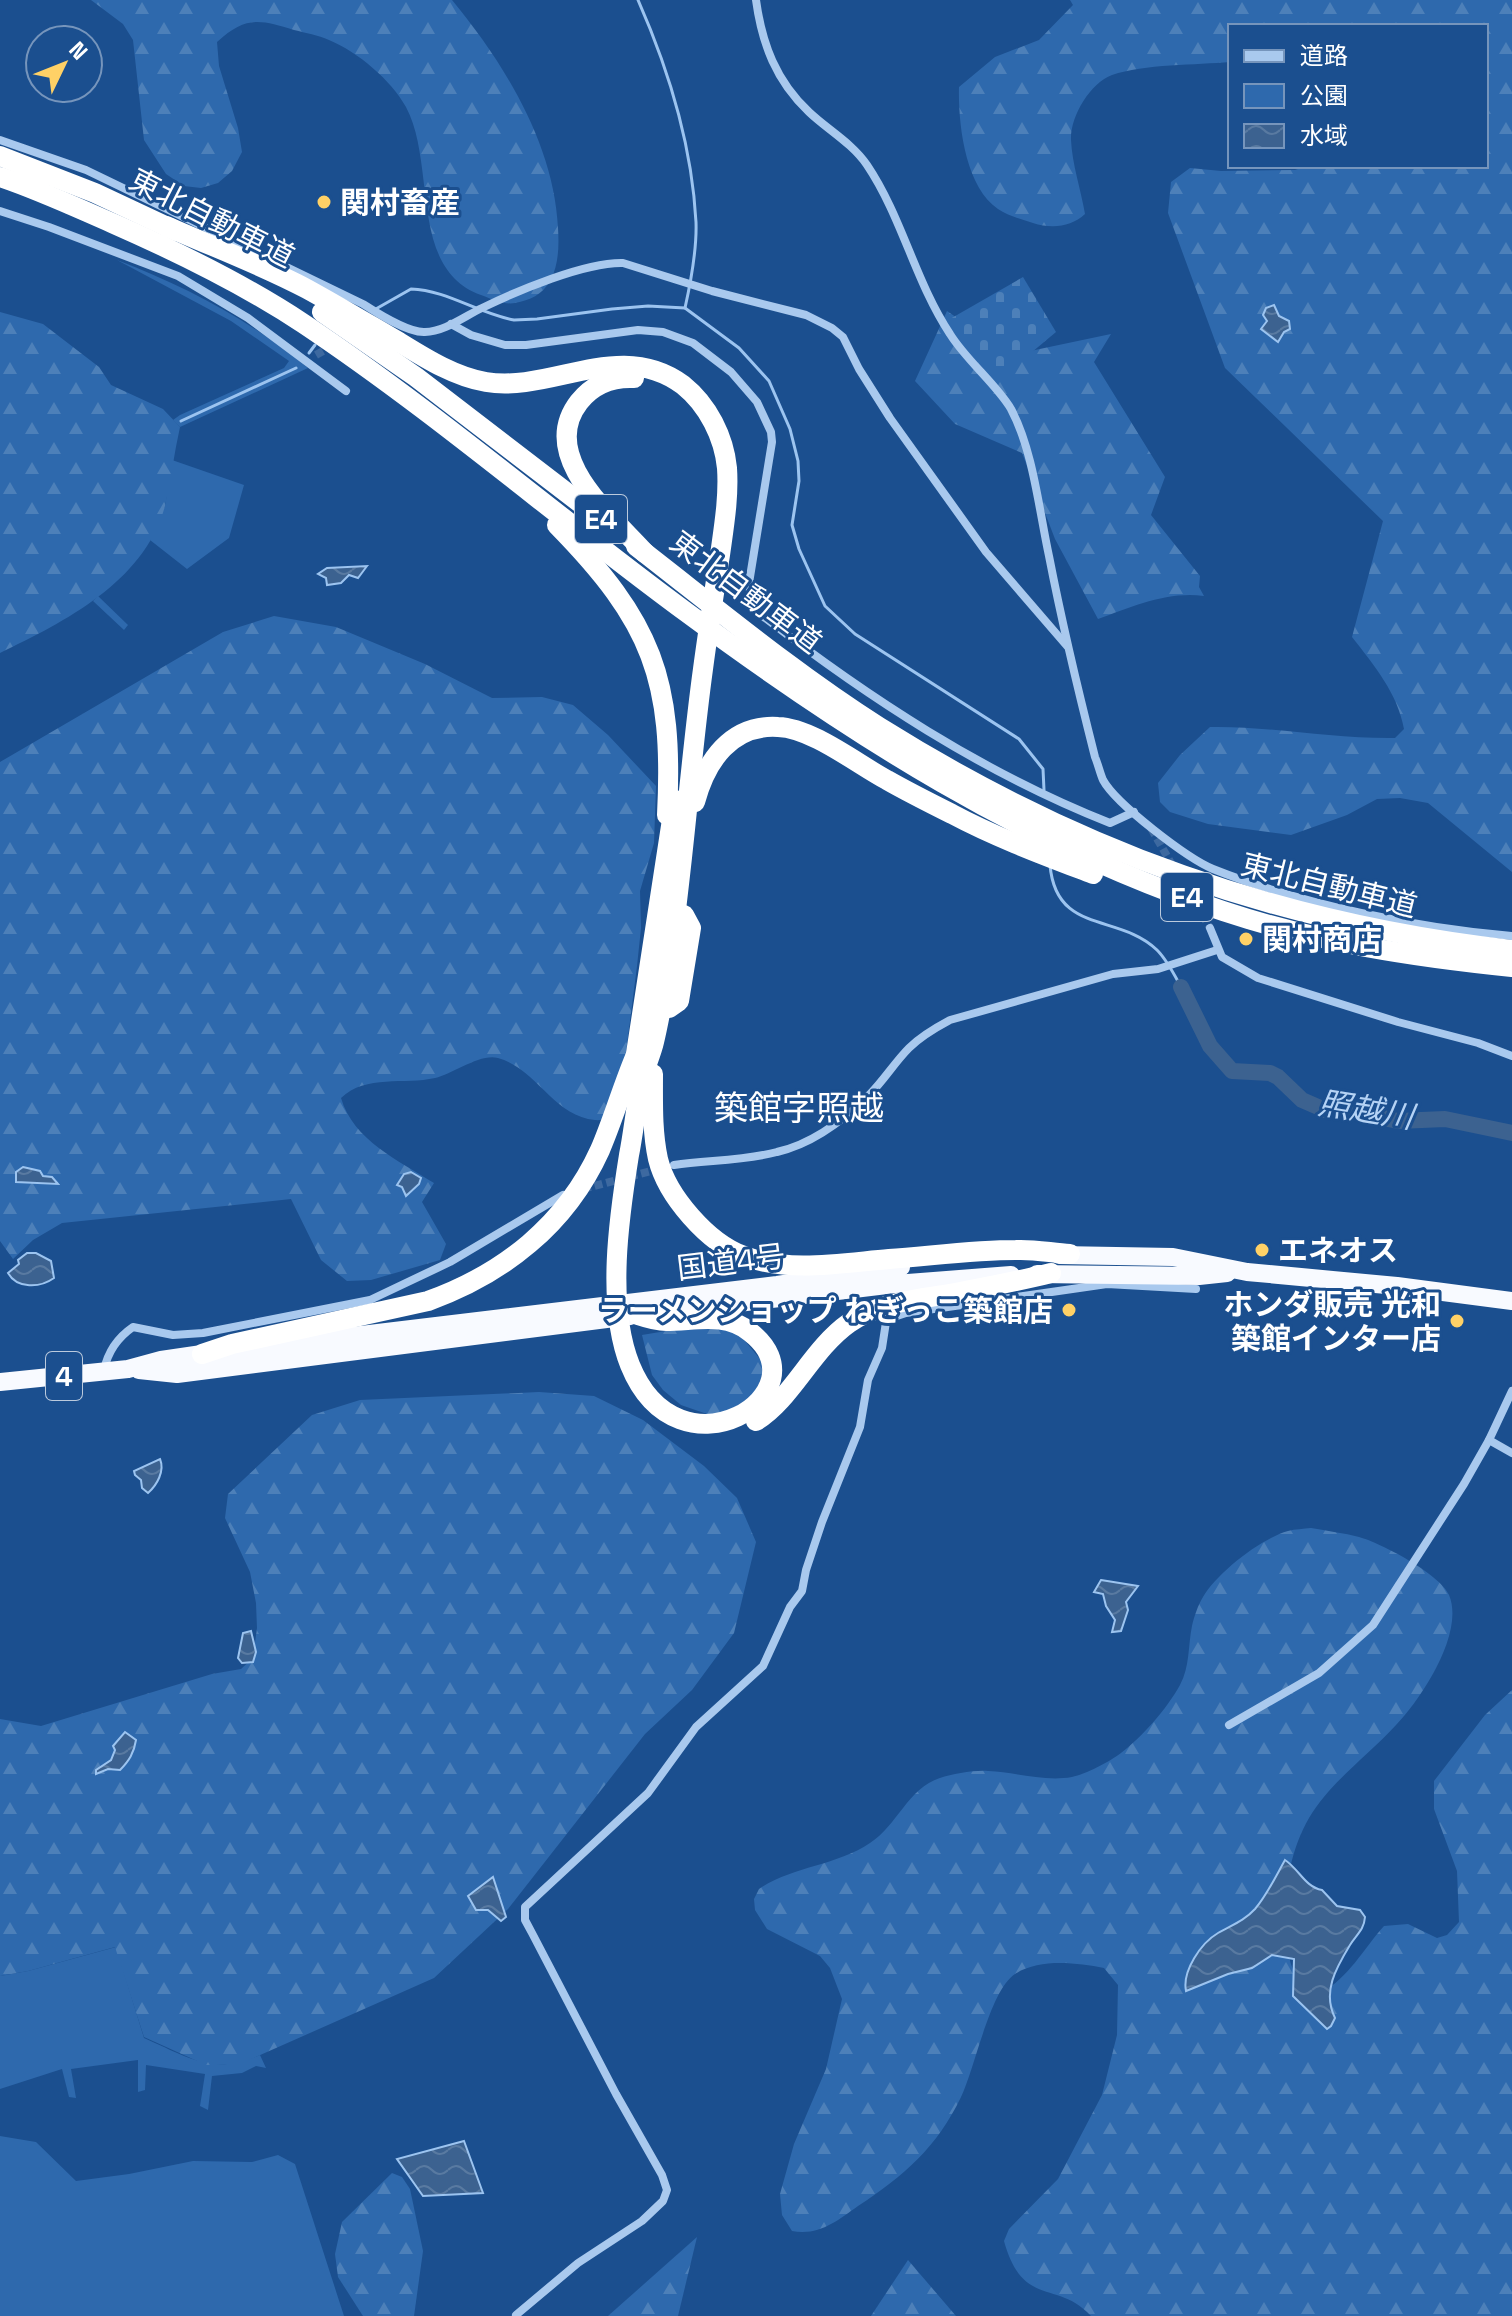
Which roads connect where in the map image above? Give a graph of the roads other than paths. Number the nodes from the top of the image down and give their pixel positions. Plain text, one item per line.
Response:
1 (756, 0) edge
2 (0, 140) edge
3 (0, 156) edge
4 (0, 177) edge
5 (0, 211) edge
6 (166, 226) junction
7 (451, 324) junction
8 (346, 391) dead end
9 (461, 439) junction
10 (645, 553) junction
11 (713, 560) junction
12 (1068, 648) junction
13 (1134, 812) junction
14 (1036, 833) junction
15 (673, 849) junction
16 (1085, 855) junction
17 (677, 895) junction
18 (1210, 928) tunnel mouth
19 (1512, 936) edge
20 (1217, 950) junction
21 (1512, 950) edge
22 (1512, 967) edge
23 (653, 1031) junction
24 (1512, 1056) edge
25 (674, 1165) dead end
26 (563, 1195) dead end
27 (1070, 1254) junction
28 (1124, 1271) junction
29 (1051, 1273) junction
30 (1196, 1289) dead end
31 (1512, 1301) edge
32 (638, 1315) junction
33 (618, 1341) junction
34 (202, 1354) junction
35 (128, 1369) junction
36 (103, 1372) junction
37 (0, 1382) edge
38 (1512, 1391) edge
39 (1489, 1440) junction
40 (1512, 1453) edge
41 (1229, 1725) dead end
42 (516, 2315) edge

1 - 12 street
2 - 7 street
3 - 6 highway, 東北自動車道 / E4
4 - 9 highway, 東北自動車道 / E4
5 - 8 street
6 - 10 highway, 東北自動車道 / E4
6 - 11 highway
7 - 12 street
7 - 13 street
9 - 14 highway, 東北自動車道 / E4
9 - 15 highway
10 - 11 highway
10 - 14 highway, 東北自動車道 / E4
11 - 15 highway
12 - 13 street
13 - 19 street
14 - 15 highway
14 - 16 highway, 東北自動車道 / E4
14 - 16 highway
15 - 17 highway
15 - 23 highway
16 - 21 highway, 東北自動車道 / E4
16 - 22 highway, 東北自動車道
17 - 23 highway
17 - 23 highway
18 - 20 street
20 - 24 street
20 - 25 street
23 - 27 highway
23 - 33 highway
23 - 34 highway
26 - 36 street
27 - 28 highway, 国道4号 / 4
27 - 34 highway, 国道4号 / 4
28 - 29 highway, 国道4号 / 4
28 - 30 street
28 - 31 highway, 国道4号 / 4
28 - 42 street
29 - 32 highway, 国道4号 / 4
29 - 33 highway
32 - 33 highway
32 - 35 highway, 国道4号 / 4
34 - 35 highway, 国道4号 / 4
35 - 36 highway, 国道4号 / 4
36 - 37 highway, 国道4号 / 4
38 - 39 street
39 - 40 street
39 - 41 street

